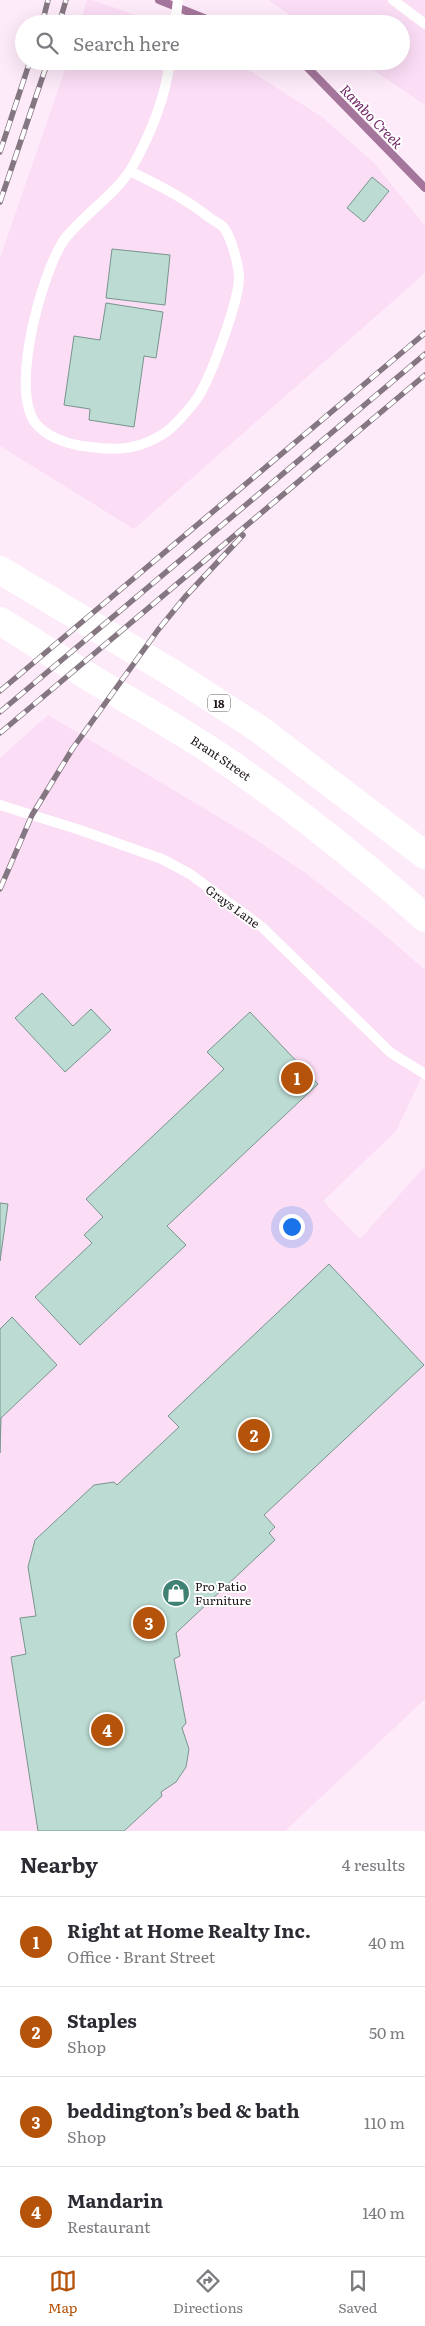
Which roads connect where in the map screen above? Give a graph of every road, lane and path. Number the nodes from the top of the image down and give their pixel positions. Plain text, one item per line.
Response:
1 (178, 0) edge
2 (393, 0) edge
3 (176, 15) edge
4 (425, 24) edge
5 (169, 70) edge
6 (130, 171) junction
7 (0, 570) edge
8 (0, 621) edge
9 (0, 805) edge
10 (425, 855) edge
11 (425, 918) edge
12 (425, 1074) edge

1 - 3 lane
2 - 4 lane
5 - 6 lane
6 - 6 lane
7 - 10 main road, 18
8 - 11 main road, Brant Street
9 - 12 lane, Grays Lane

